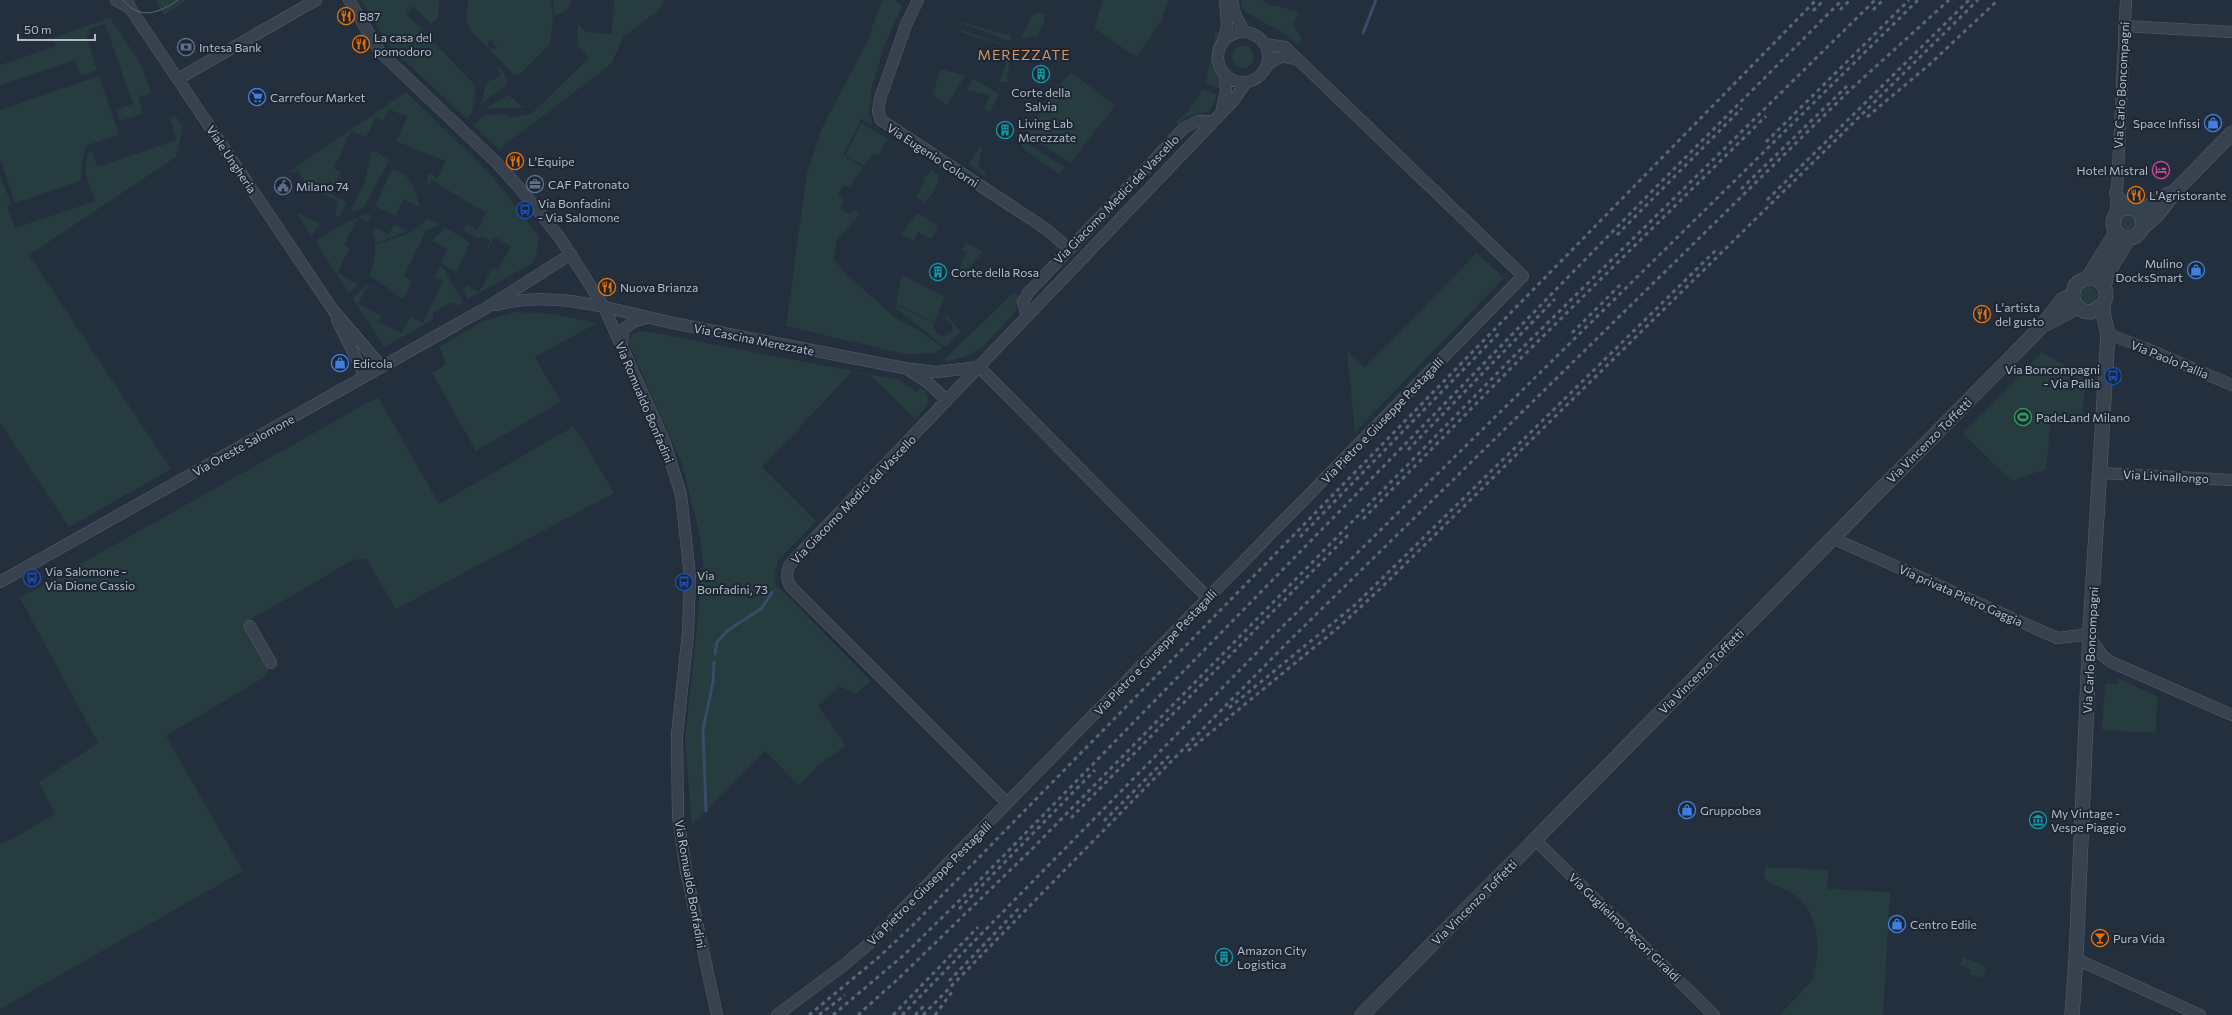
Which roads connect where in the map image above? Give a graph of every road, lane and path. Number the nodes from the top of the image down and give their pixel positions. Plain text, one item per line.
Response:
1 (116, 0) edge
2 (316, 0) edge
3 (349, 0) edge
4 (918, 0) edge
5 (1225, 0) edge
6 (1232, 0) edge
7 (2126, 0) edge
8 (128, 4) edge
9 (2124, 26) junction
10 (1244, 32) junction
11 (2232, 32) edge
12 (1224, 41) junction
13 (1265, 44) junction
14 (1297, 60) junction
15 (1267, 65) junction
16 (1226, 74) junction
17 (178, 79) junction
18 (1246, 82) junction
19 (1217, 118) junction
20 (2232, 133) edge
21 (2178, 188) junction
22 (2128, 211) junction
23 (2143, 227) junction
24 (2122, 236) junction
25 (1069, 249) junction
26 (570, 254) junction
27 (2088, 278) junction
28 (2104, 287) junction
29 (2075, 301) junction
30 (2102, 305) junction
31 (604, 307) junction
32 (486, 308) junction
33 (333, 310) junction
34 (1028, 316) junction
35 (646, 318) junction
36 (2108, 334) junction
37 (622, 348) junction
38 (382, 367) junction
39 (979, 367) junction
40 (904, 368) junction
41 (365, 376) junction
42 (2232, 385) edge
43 (947, 400) junction
44 (2101, 473) junction
45 (2232, 480) edge
46 (1832, 538) junction
47 (0, 582) edge
48 (1208, 598) junction
49 (250, 626) dead end
50 (2090, 634) junction
51 (271, 663) dead end
52 (2232, 715) edge
53 (1007, 803) junction
54 (1535, 840) junction
55 (2076, 959) junction
56 (717, 1015) edge
57 (777, 1015) edge
58 (1362, 1015) edge
59 (1714, 1015) edge
60 (2072, 1015) edge
61 (2200, 1015) edge

1 - 8 street, Viale Ungheria
2 - 17 street
3 - 26 street, Via Romualdo Bonfadini
4 - 25 street, Via Eugenio Colorni
5 - 12 street
6 - 10 street
7 - 9 street, Via Carlo Boncompagni
8 - 17 street, Viale Ungheria
9 - 11 street
9 - 22 street, Via Carlo Boncompagni
10 - 12 street
10 - 13 street
12 - 16 street
13 - 14 street
13 - 15 street
14 - 15 street
14 - 48 street, Via Pietro e Giuseppe Pestagalli
15 - 18 street
16 - 18 street
16 - 19 street, Via Giacomo Medici del Vascello
17 - 33 street, Viale Ungheria
18 - 19 street, Via Giacomo Medici del Vascello
19 - 25 street, Via Giacomo Medici del Vascello
19 - 34 street, Via Giacomo Medici del Vascello
20 - 21 street, Via Vincenzo Toffetti
21 - 22 street, Via Vincenzo Toffetti
21 - 23 street, Via Vincenzo Toffetti
22 - 23 street
22 - 24 street
23 - 24 street, Via Vincenzo Toffetti
24 - 27 street, Via Vincenzo Toffetti
24 - 28 street, Via Vincenzo Toffetti
25 - 34 street, Via Giacomo Medici del Vascello
26 - 31 street, Via Romualdo Bonfadini
26 - 32 street
27 - 28 street
27 - 29 street, Via Vincenzo Toffetti
28 - 30 street, Via Carlo Boncompagni
29 - 30 street
29 - 46 street, Via Vincenzo Toffetti
30 - 36 street, Via Carlo Boncompagni
31 - 32 street, Via Cascina Merezzate
31 - 35 street, Via Cascina Merezzate
31 - 37 street, Via Romualdo Bonfadini
32 - 38 street, Via Oreste Salomone
33 - 38 street, Viale Ungheria
33 - 41 street, Viale Ungheria
34 - 39 street, Via Giacomo Medici del Vascello
35 - 37 street
35 - 40 street, Via Cascina Merezzate
36 - 42 street, Via Paolo Pallia
36 - 44 street, Via Carlo Boncompagni
37 - 56 street, Via Romualdo Bonfadini
38 - 41 street, Via Oreste Salomone
39 - 40 street, Via Cascina Merezzate
39 - 43 street, Via Giacomo Medici del Vascello
39 - 48 street
40 - 43 street
41 - 47 street, Via Oreste Salomone
43 - 53 street, Via Giacomo Medici del Vascello
44 - 45 street, Via Livinallongo
44 - 50 street, Via Carlo Boncompagni
46 - 50 street, Via privata Pietro Gaggia
46 - 54 street, Via Vincenzo Toffetti
48 - 53 street, Via Pietro e Giuseppe Pestagalli
49 - 51 street
50 - 52 street
50 - 55 street, Via Carlo Boncompagni
53 - 57 street, Via Pietro e Giuseppe Pestagalli
54 - 58 street, Via Vincenzo Toffetti
54 - 59 street, Via Guglielmo Pecori Giraldi
55 - 60 street, Via Carlo Boncompagni
55 - 61 street

